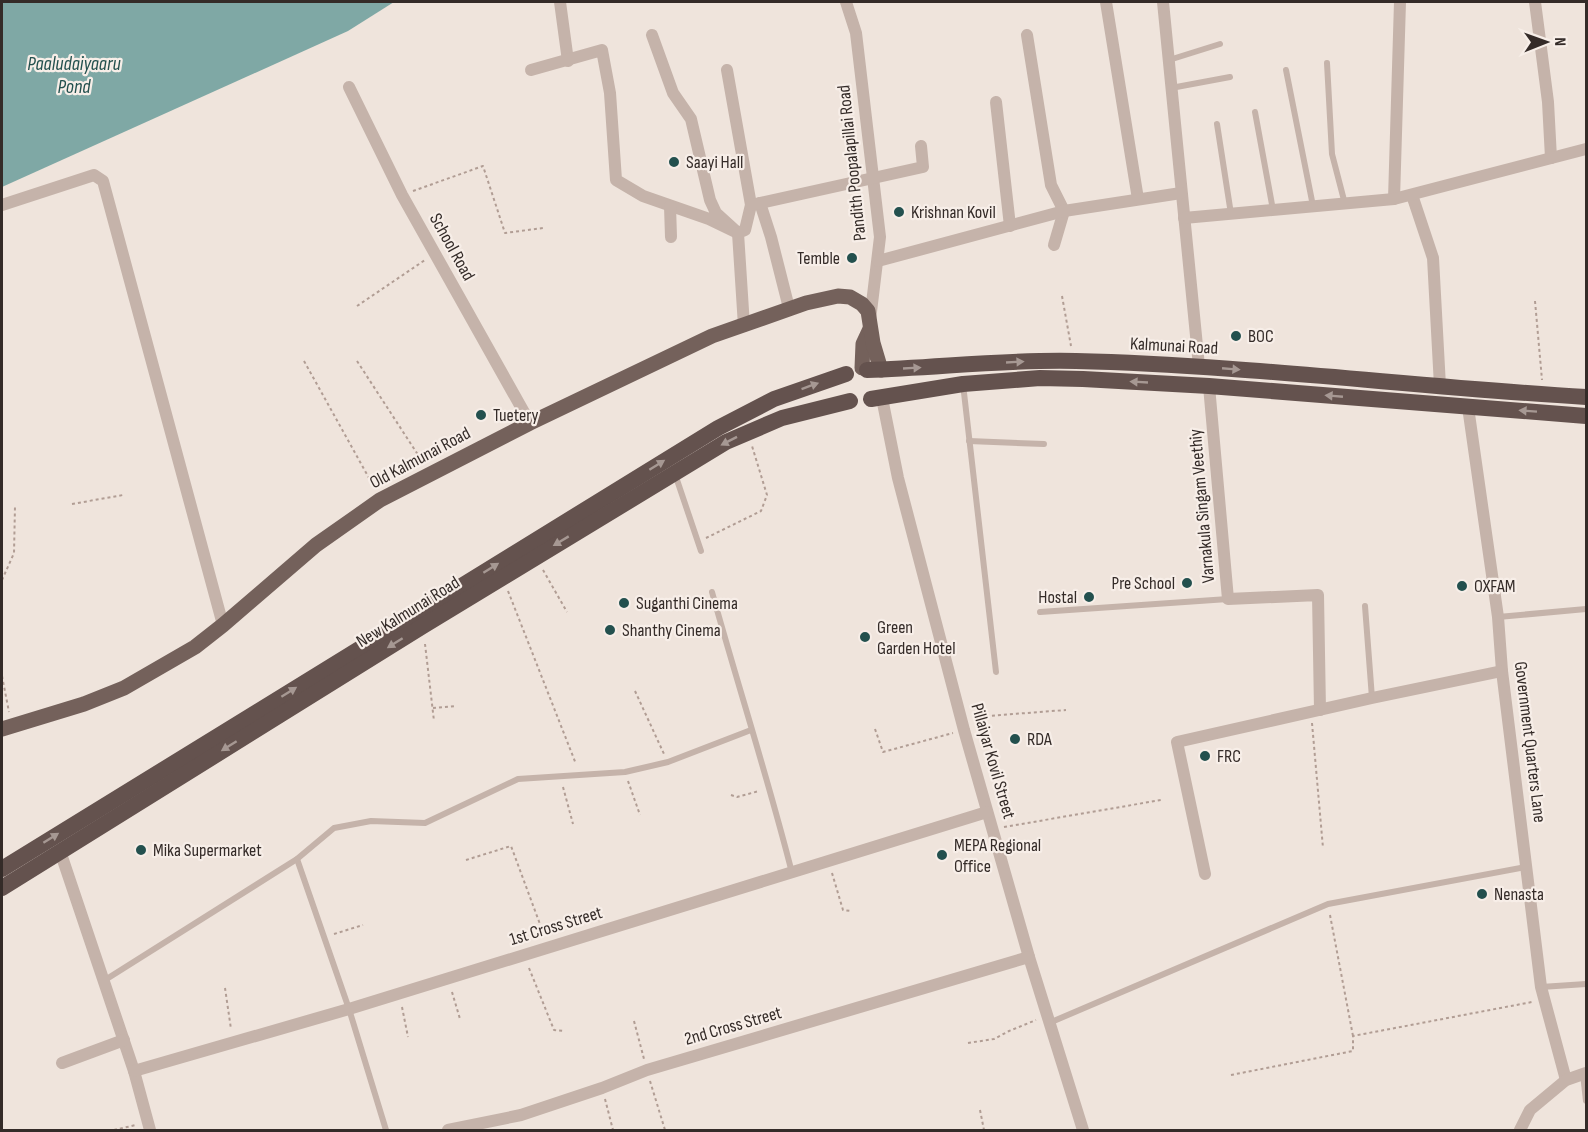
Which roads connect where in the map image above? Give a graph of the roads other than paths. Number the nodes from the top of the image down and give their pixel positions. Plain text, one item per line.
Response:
1 (560, 2) edge
2 (846, 2) edge
3 (1106, 2) edge
4 (1162, 2) edge
5 (1400, 2) edge
6 (1535, 2) edge
7 (652, 35) dead end
8 (1027, 35) dead end
9 (1220, 44) dead end
10 (1168, 60) junction
11 (568, 61) junction
12 (1327, 63) dead end
13 (531, 70) dead end
14 (727, 70) dead end
15 (1286, 70) dead end
16 (1230, 77) dead end
17 (349, 87) dead end
18 (1171, 88) junction
19 (996, 102) dead end
20 (1254, 112) dead end
21 (1217, 124) dead end
22 (921, 146) dead end
23 (1587, 148) edge
24 (1551, 158) junction
25 (873, 178) junction
26 (1181, 193) junction
27 (1412, 195) junction
28 (1138, 199) junction
29 (1394, 199) junction
30 (756, 204) junction
31 (1345, 204) junction
32 (2, 205) edge
33 (669, 206) junction
34 (1313, 207) junction
35 (1273, 210) junction
36 (1064, 211) junction
37 (1231, 214) junction
38 (1184, 218) junction
39 (1010, 226) junction
40 (738, 233) junction
41 (671, 237) dead end
42 (1054, 245) dead end
43 (878, 261) junction
44 (789, 308) junction
45 (870, 325) junction
46 (744, 326) junction
47 (1199, 366) junction
48 (870, 369) junction
49 (846, 374) junction
50 (963, 384) junction
51 (1209, 386) junction
52 (1440, 386) junction
53 (1587, 397) edge
54 (877, 398) junction
55 (850, 401) junction
56 (1468, 407) junction
57 (1587, 416) edge
58 (530, 423) junction
59 (969, 441) junction
60 (1044, 444) dead end
61 (674, 473) junction
62 (701, 551) dead end
63 (712, 592) dead end
64 (1228, 599) junction
65 (1365, 606) dead end
66 (1587, 609) edge
67 (1040, 612) dead end
68 (1498, 617) junction
69 (223, 625) junction
70 (1502, 671) junction
71 (996, 672) dead end
72 (1372, 698) junction
73 (1315, 711) junction
74 (7, 728) edge
75 (750, 730) junction
76 (987, 812) junction
77 (60, 851) junction
78 (297, 859) junction
79 (1526, 867) junction
80 (2, 869) edge
81 (792, 873) junction
82 (1204, 874) dead end
83 (2, 888) edge
84 (1029, 957) junction
85 (105, 980) junction
86 (1587, 984) edge
87 (1543, 993) junction
88 (350, 1009) junction
89 (1048, 1019) junction
90 (124, 1040) junction
91 (62, 1063) dead end
92 (134, 1071) junction
93 (1585, 1073) edge
94 (1566, 1080) junction
95 (1587, 1101) edge
96 (148, 1126) edge
97 (489, 1127) edge
98 (386, 1131) edge
99 (447, 1131) edge
100 (1083, 1131) edge
101 (1520, 1131) edge

1 - 11 street
2 - 25 street, Pandith Poopalapillai Road
3 - 28 street
4 - 10 street
5 - 29 street
6 - 24 street
7 - 40 street
8 - 36 street
9 - 10 lane
10 - 18 street
11 - 13 street
11 - 33 street
12 - 31 lane
14 - 30 street
15 - 34 lane
16 - 18 lane
17 - 58 street, School Road
18 - 26 street
19 - 39 street
20 - 35 lane
21 - 37 lane
22 - 25 street
23 - 24 street
24 - 27 street
25 - 30 street
25 - 43 street, Pandith Poopalapillai Road
26 - 28 street
26 - 38 street
27 - 29 street
27 - 52 street
28 - 36 street
29 - 31 street
30 - 40 street
30 - 44 street
31 - 34 street
32 - 69 street
33 - 40 street
33 - 41 street
34 - 35 street
35 - 37 street
36 - 39 street
36 - 42 street
37 - 38 street
38 - 47 street
39 - 43 street
40 - 46 street
43 - 45 street, Pandith Poopalapillai Road
44 - 45 main road, Old Kalmunai Road
44 - 46 main road, Old Kalmunai Road
45 - 48 main road, Old Kalmunai Road
46 - 58 main road, Old Kalmunai Road
48 -> 47 highway, Kalmunai Road
47 -> 52 highway, Kalmunai Road
48 - 49 highway
48 - 54 highway
49 - 55 highway
80 -> 49 highway, New Kalmunai Road
51 -> 50 highway, Kalmunai Road
50 - 54 highway, Kalmunai Road
50 - 59 lane
56 -> 51 highway, Kalmunai Road
51 - 64 street, Varnakula Singam Veethiy
52 - 53 highway, Kalmunai Road
54 - 55 highway
54 - 76 street, Pillaiyar Kovil Street
55 -> 61 highway, New Kalmunai Road
57 -> 56 highway, Kalmunai Road
56 - 68 street, Government Quarters Lane
58 - 69 main road, Old Kalmunai Road
59 - 60 lane
59 - 71 lane
61 - 62 lane
61 -> 77 highway, New Kalmunai Road
63 - 75 lane
64 - 67 lane
64 - 73 street, Varnakula Singam Veethiy
65 - 72 lane
66 - 68 lane
68 - 70 street, Government Quarters Lane
69 - 74 main road, Old Kalmunai Road
70 - 72 street
70 - 79 street, Government Quarters Lane
72 - 73 street
73 - 82 street
75 - 78 lane
75 - 81 lane
76 - 81 street, 1st Cross Street
76 - 84 street, Pillaiyar Kovil Street
77 - 83 highway, New Kalmunai Road
77 - 85 street
78 - 85 lane
78 - 88 lane
79 - 87 street, Government Quarters Lane
79 - 89 lane
81 - 88 street, 1st Cross Street
84 - 89 street, Pillaiyar Kovil Street
84 - 97 street, 2nd Cross Street
85 - 90 street
86 - 87 lane
87 - 94 street, Government Quarters Lane
88 - 92 street, 1st Cross Street
88 - 98 lane
89 - 100 street, Pillaiyar Kovil Street
90 - 91 street
90 - 92 street
92 - 96 street
93 - 94 street
93 - 95 lane
94 - 101 street
97 - 99 street, 2nd Cross Street

